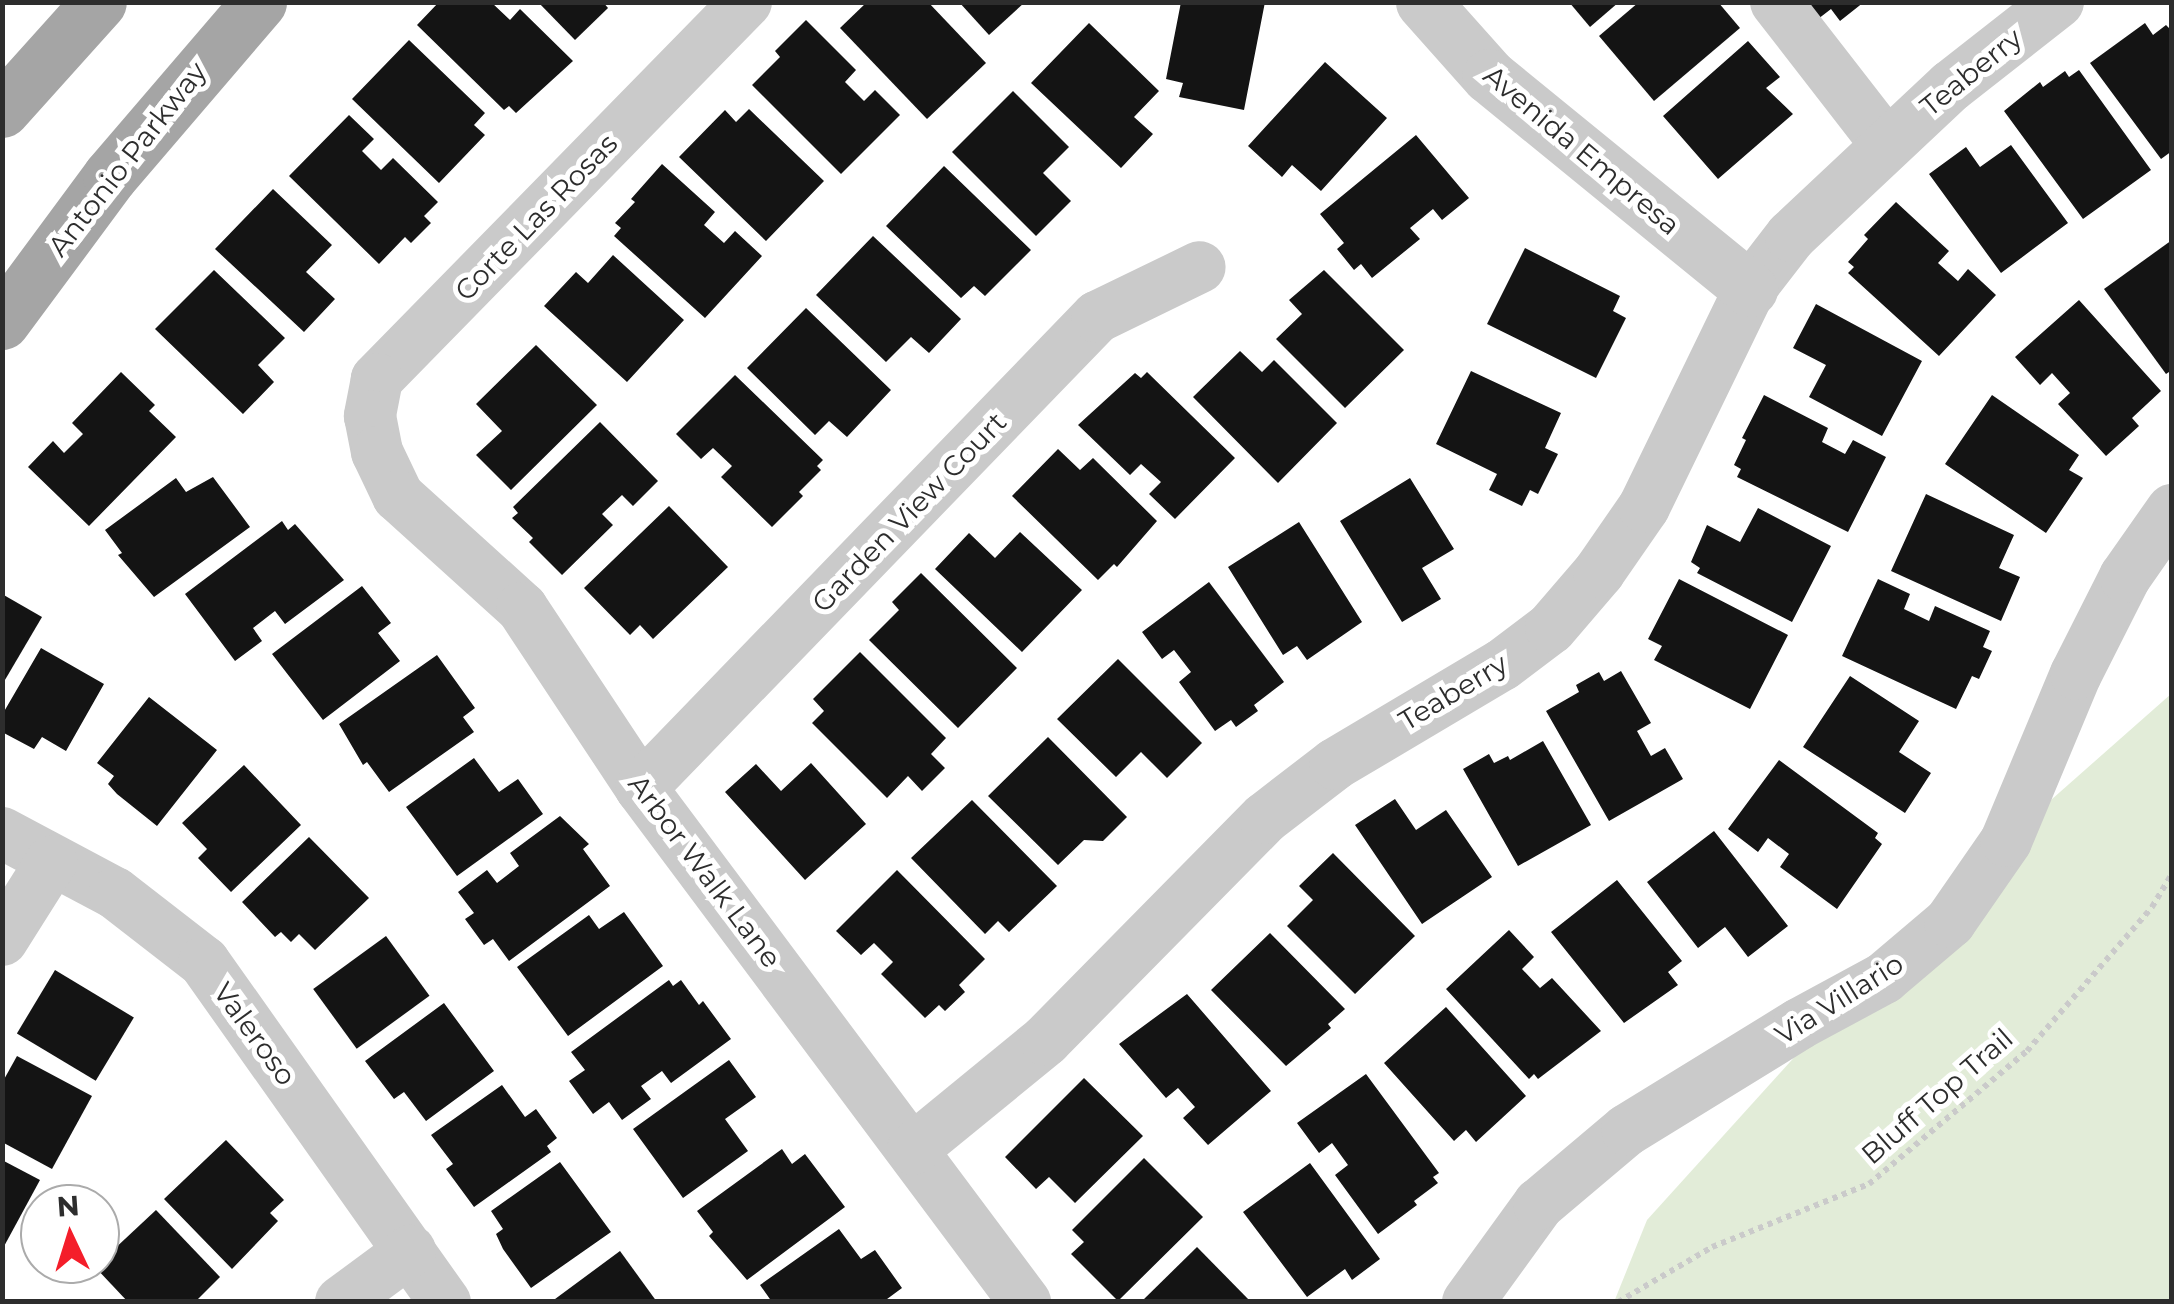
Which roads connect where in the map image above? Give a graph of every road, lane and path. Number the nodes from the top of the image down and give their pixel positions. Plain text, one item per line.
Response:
1 (100, 2) edge
2 (259, 2) edge
3 (746, 2) edge
4 (1423, 2) edge
5 (1776, 2) edge
6 (2058, 2) edge
7 (2, 110) edge
8 (1886, 144) junction
9 (1200, 267) dead end
10 (1750, 290) junction
11 (2, 322) edge
12 (378, 452) joint
13 (2172, 510) edge
14 (641, 788) junction
15 (2, 832) edge
16 (52, 861) junction
17 (2172, 874) edge
18 (2, 940) edge
19 (912, 1150) junction
20 (410, 1251) junction
21 (342, 1302) edge
22 (445, 1302) edge
23 (1025, 1302) edge
24 (1468, 1302) edge
25 (1618, 1302) edge

1 - 7 main road
2 - 11 main road, Antonio Parkway
3 - 12 street, Corte Las Rosas
4 - 10 street, Avenida Empresa
5 - 8 street
6 - 8 street, Teaberry
8 - 10 street, Teaberry
9 - 14 street, Garden View Court
10 - 19 street, Teaberry
12 - 14 street, Arbor Walk Lane
13 - 24 street, Via Villario
14 - 19 street, Arbor Walk Lane
15 - 16 street, Valeroso
16 - 18 street
16 - 20 street, Valeroso
17 - 25 path, Bluff Top Trail
19 - 23 street, Arbor Walk Lane
20 - 21 street
20 - 22 street, Valeroso

